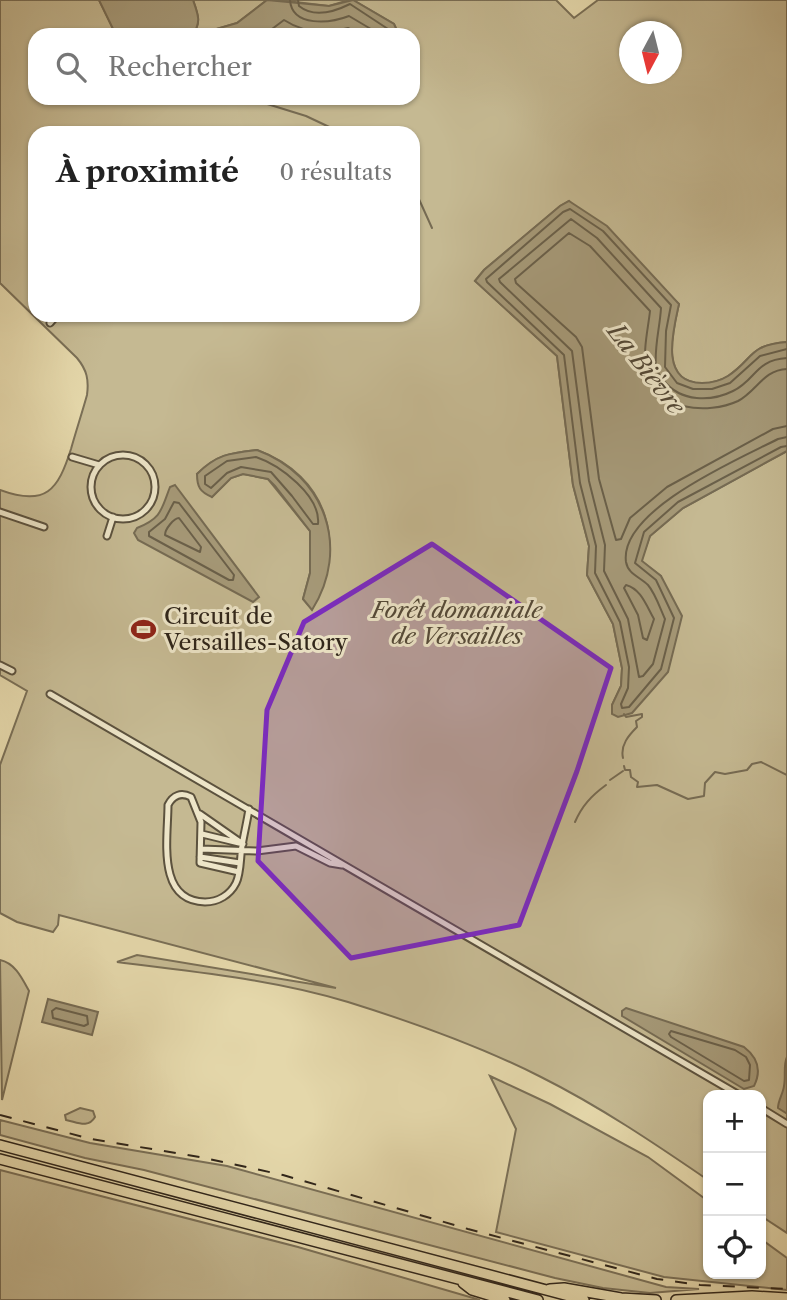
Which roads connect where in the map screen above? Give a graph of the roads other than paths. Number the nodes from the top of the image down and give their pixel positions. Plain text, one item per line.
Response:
1 (72, 457) dead end
2 (99, 466) junction
3 (0, 512) edge
4 (113, 517) junction
5 (44, 527) dead end
6 (107, 536) dead end
7 (0, 664) edge
8 (12, 671) dead end
9 (50, 694) dead end
10 (250, 810) junction
11 (200, 814) junction
12 (202, 834) junction
13 (243, 844) junction
14 (201, 849) junction
15 (242, 851) junction
16 (200, 857) junction
17 (240, 863) junction
18 (345, 866) junction
19 (239, 872) junction
20 (730, 1090) edge
21 (766, 1111) edge
22 (787, 1124) edge
23 (0, 1145) edge
24 (0, 1159) edge
25 (456, 1278) junction
26 (544, 1289) junction
27 (787, 1298) edge
28 (505, 1300) edge
29 (538, 1300) edge
30 (584, 1300) edge
31 (656, 1300) edge
32 (676, 1300) edge

1 - 2 street
2 - 4 street
2 - 4 street
3 - 5 street
4 - 6 street
7 - 8 street
9 - 10 street
10 - 13 street
10 - 18 street
11 - 12 street
11 - 13 street
11 - 19 street
12 - 13 street
12 - 14 street
13 - 15 street
14 - 15 street
14 - 16 street
15 - 17 street
15 - 18 street
16 - 17 street
16 - 19 street
17 - 19 street
18 - 20 street
21 - 22 street
23 - 26 highway
24 - 25 highway
25 - 28 highway
25 - 29 highway
26 - 30 highway
26 - 31 highway
27 - 32 highway

